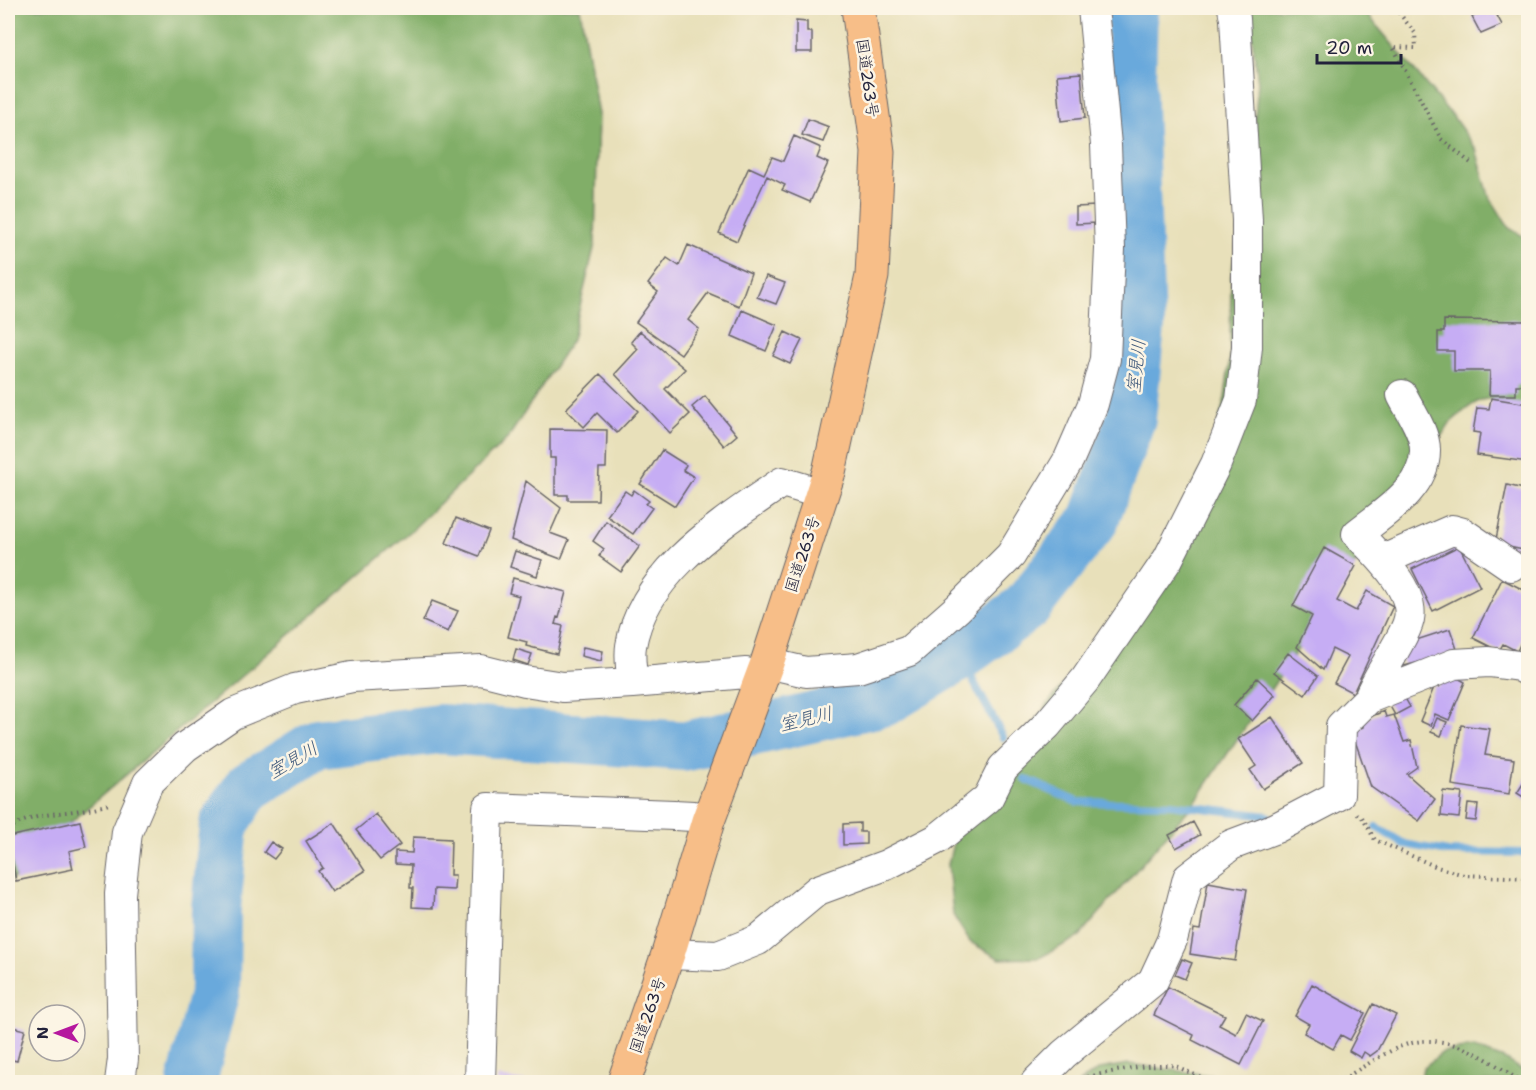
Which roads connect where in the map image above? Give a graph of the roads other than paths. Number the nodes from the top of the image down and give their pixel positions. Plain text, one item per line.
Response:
1 (858, 8) edge
2 (1093, 8) edge
3 (1233, 8) edge
4 (1402, 395) dead end
5 (822, 494) junction
6 (1383, 560) junction
7 (1511, 566) dead end
8 (764, 671) junction
9 (1528, 671) edge
10 (632, 683) junction
11 (1369, 698) junction
12 (710, 814) junction
13 (668, 954) junction
14 (1043, 1076) edge
15 (120, 1083) edge
16 (480, 1083) edge
17 (624, 1083) edge

1 - 5 highway, 国道263号
2 - 8 street
3 - 13 street
4 - 6 street
5 - 8 highway, 国道263号
5 - 10 street
6 - 7 street
6 - 11 street
8 - 10 street
8 - 12 highway, 国道263号
9 - 11 street
10 - 15 street
11 - 14 street
12 - 13 highway, 国道263号
12 - 16 street
13 - 17 highway, 国道263号

